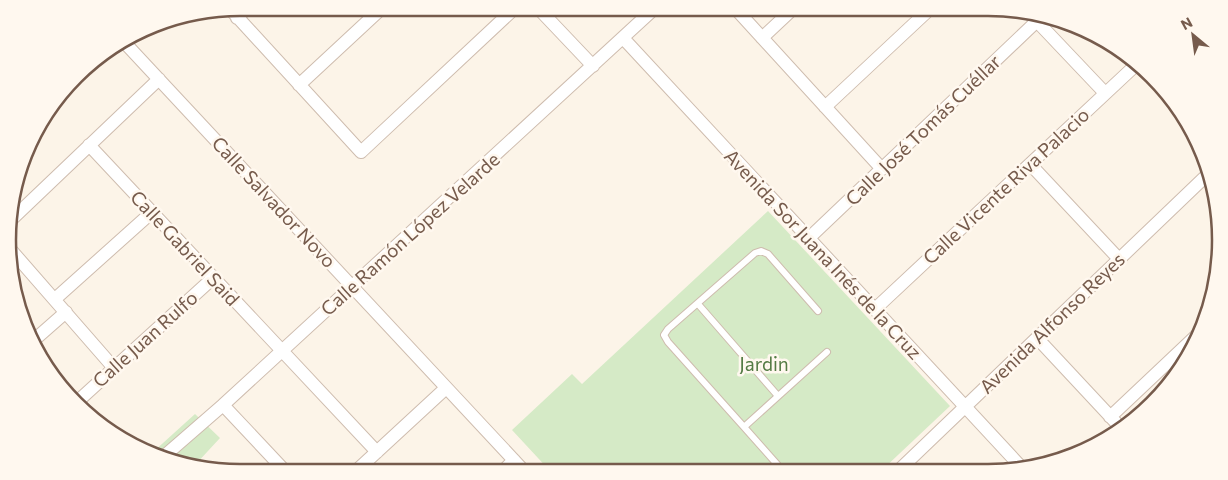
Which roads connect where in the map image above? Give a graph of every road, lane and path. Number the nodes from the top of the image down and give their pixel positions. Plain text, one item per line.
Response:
1 (236, 16) edge
2 (374, 16) edge
3 (507, 16) edge
4 (545, 16) edge
5 (647, 16) edge
6 (741, 16) edge
7 (786, 16) edge
8 (923, 16) edge
9 (1031, 21) edge
10 (1038, 22) edge
11 (623, 38) junction
12 (762, 38) junction
13 (128, 46) edge
14 (593, 66) junction
15 (1132, 69) edge
16 (159, 79) junction
17 (299, 85) junction
18 (1106, 93) junction
19 (825, 107) junction
20 (90, 145) junction
21 (1030, 164) junction
22 (882, 169) junction
23 (1203, 179) edge
24 (151, 213) junction
25 (18, 215) edge
26 (809, 238) junction
27 (17, 257) edge
28 (1119, 259) junction
29 (213, 278) junction
30 (352, 286) junction
31 (55, 299) junction
32 (698, 304) junction
33 (875, 309) junction
34 (818, 311) dead end
35 (66, 312) junction
36 (38, 337) edge
37 (1037, 338) junction
38 (1185, 346) edge
39 (282, 351) junction
40 (827, 352) dead end
41 (114, 368) junction
42 (446, 388) junction
43 (778, 396) junction
44 (82, 398) edge
45 (222, 405) junction
46 (965, 406) junction
47 (1110, 417) junction
48 (1116, 423) edge
49 (744, 427) junction
50 (169, 452) edge
51 (377, 452) junction
52 (514, 460) junction
53 (1017, 462) edge
54 (278, 464) edge
55 (364, 464) edge
56 (510, 464) edge
57 (518, 464) edge
58 (777, 464) edge
59 (905, 464) edge

1 - 17 street
2 - 17 street
3 - 17 street
4 - 14 street
5 - 11 street, Calle Ramón López Velarde
6 - 12 street
7 - 12 street
8 - 19 street
9 - 22 street, Calle José Tomás Cuéllar
10 - 18 street
11 - 14 street, Calle Ramón López Velarde
11 - 26 street, Avenida Sor Juana Inés de la Cruz
12 - 19 street
13 - 16 street, Calle Salvador Novo
14 - 30 street, Calle Ramón López Velarde
15 - 18 street, Calle Vicente Riva Palacio
16 - 20 street
16 - 30 street, Calle Salvador Novo
18 - 21 street, Calle Vicente Riva Palacio
19 - 22 street
20 - 24 street, Calle Gabriel Said
20 - 25 street
21 - 28 street
21 - 33 street, Calle Vicente Riva Palacio
22 - 26 street, Calle José Tomás Cuéllar
23 - 28 street, Avenida Alfonso Reyes
24 - 29 street, Calle Gabriel Said
24 - 31 street
26 - 33 street, Avenida Sor Juana Inés de la Cruz
27 - 31 street
28 - 37 street, Avenida Alfonso Reyes
29 - 39 street, Calle Gabriel Said
29 - 41 street, Calle Juan Rulfo
30 - 39 street, Calle Ramón López Velarde
30 - 42 street, Calle Salvador Novo
31 - 35 street
32 - 34 lane
32 - 43 lane
32 - 49 lane
33 - 46 street, Avenida Sor Juana Inés de la Cruz
35 - 36 street
35 - 41 street
37 - 46 street, Avenida Alfonso Reyes
37 - 47 street
38 - 47 street
39 - 45 street, Calle Ramón López Velarde
39 - 51 street, Calle Gabriel Said
40 - 43 lane
41 - 44 street, Calle Juan Rulfo
42 - 51 street
42 - 52 street, Calle Salvador Novo
43 - 49 lane
45 - 50 street, Calle Ramón López Velarde
45 - 54 street
46 - 53 street, Avenida Sor Juana Inés de la Cruz
46 - 59 street, Avenida Alfonso Reyes
47 - 48 street
49 - 58 lane
51 - 55 street
52 - 56 street
52 - 57 street, Calle Salvador Novo

